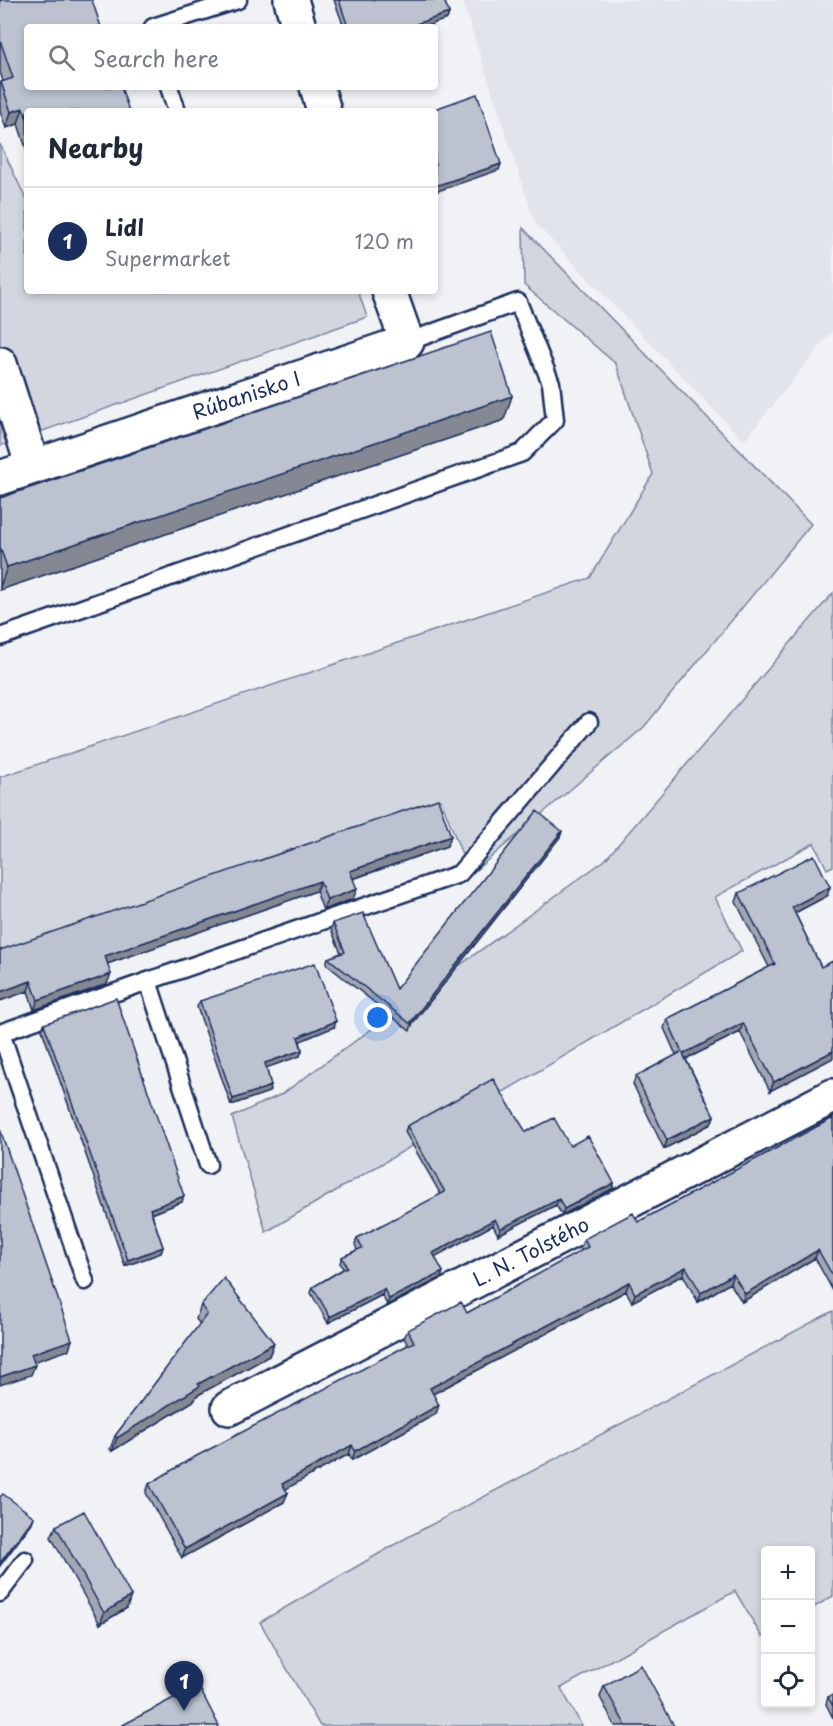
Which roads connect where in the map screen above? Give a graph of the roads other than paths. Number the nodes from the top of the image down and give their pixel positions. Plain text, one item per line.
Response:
1 (238, 0) edge
2 (291, 0) edge
3 (162, 24) edge
4 (298, 24) edge
5 (170, 90) edge
6 (318, 90) edge
7 (176, 108) edge
8 (323, 108) edge
9 (390, 294) edge
10 (408, 342) junction
11 (0, 364) edge
12 (33, 467) junction
13 (0, 478) edge
14 (0, 637) edge
15 (590, 722) dead end
16 (148, 981) junction
17 (0, 1033) edge
18 (833, 1096) edge
19 (208, 1165) dead end
20 (85, 1281) dead end
21 (229, 1408) dead end
22 (25, 1560) dead end
23 (0, 1593) edge

1 - 3 lane
2 - 4 street
5 - 7 lane
6 - 8 street
9 - 10 street
10 - 12 street, Rúbanisko I
10 - 14 lane
11 - 12 street
12 - 13 street, Rúbanisko I
15 - 16 lane
16 - 17 lane
16 - 19 lane
17 - 20 lane
18 - 21 street, L. N. Tolstého
22 - 23 lane

